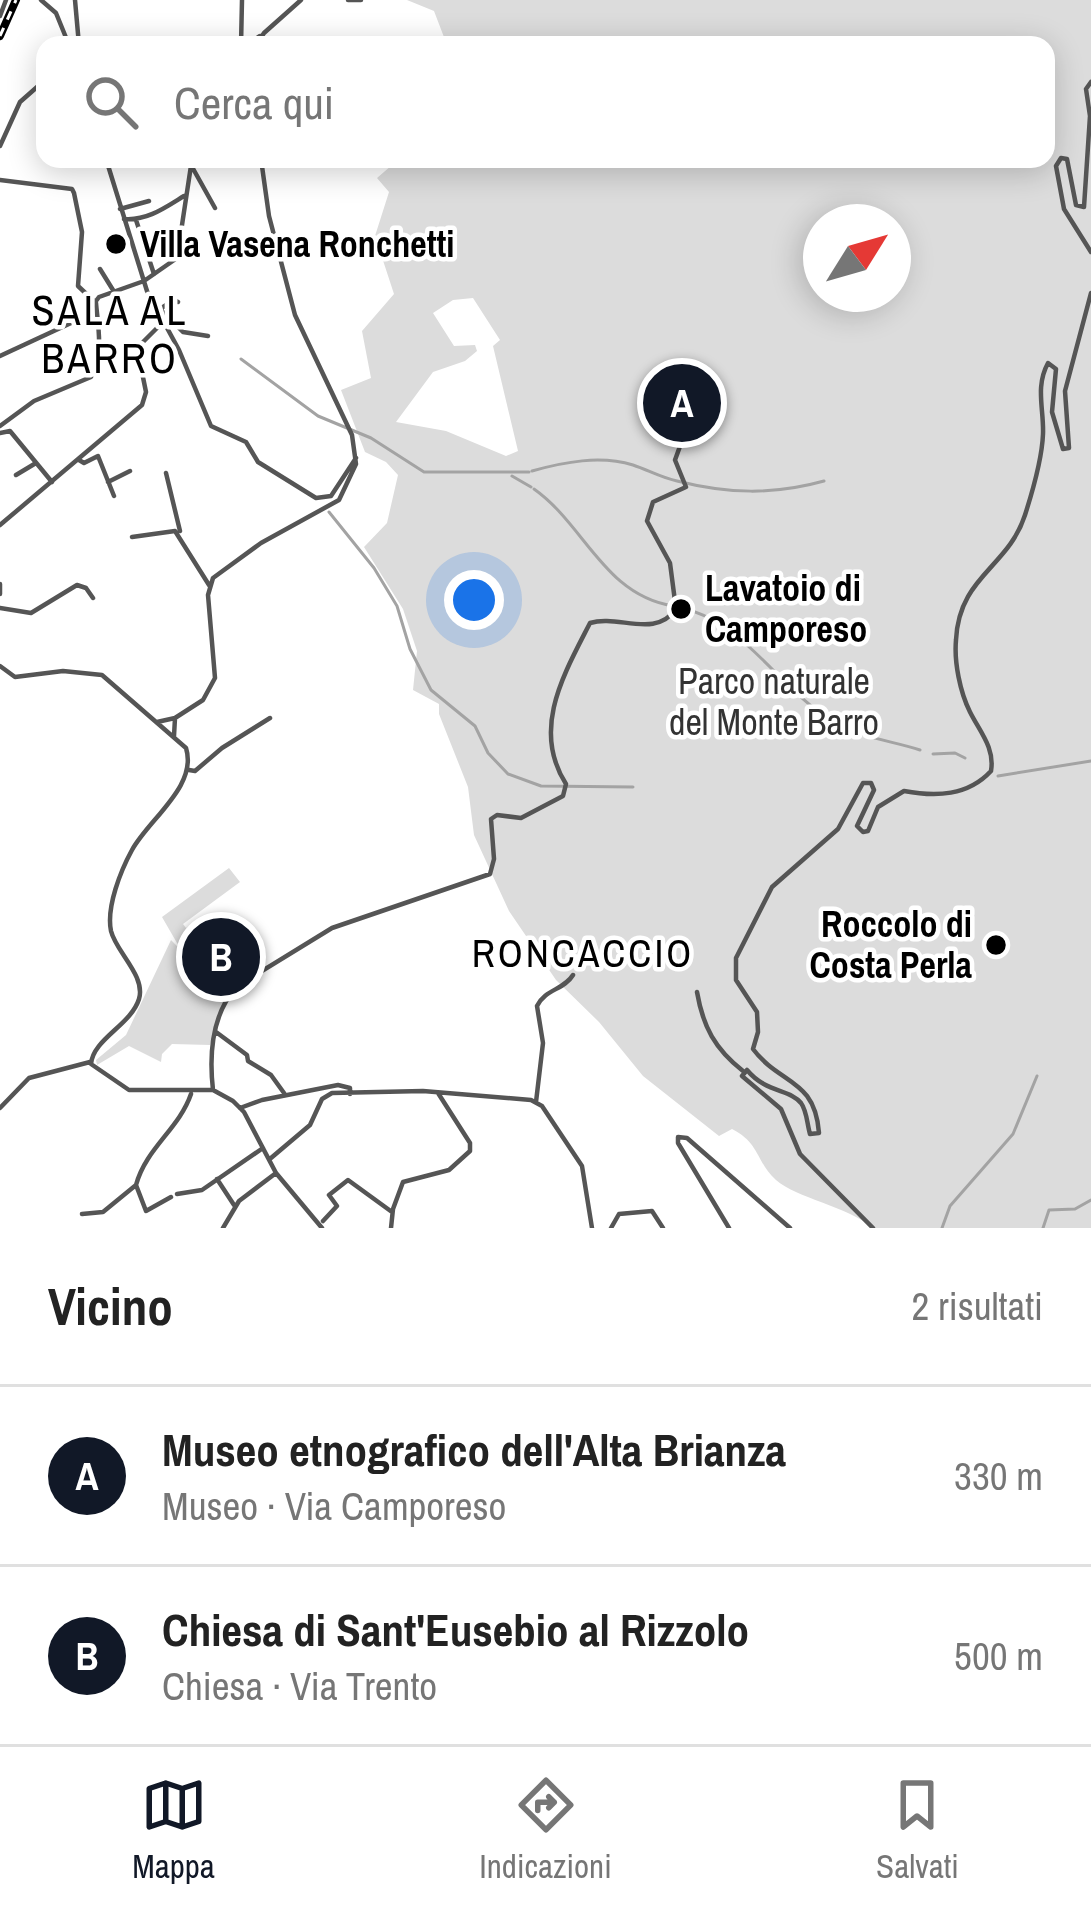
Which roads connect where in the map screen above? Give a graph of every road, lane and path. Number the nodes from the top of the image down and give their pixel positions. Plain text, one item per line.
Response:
1 (5, 0) edge
2 (41, 0) edge
3 (75, 0) edge
4 (242, 0) edge
5 (302, 0) edge
6 (348, 0) edge
7 (361, 0) edge
8 (0, 16) edge
9 (65, 36) edge
10 (78, 36) edge
11 (245, 36) edge
12 (260, 36) edge
13 (1089, 86) edge
14 (36, 88) edge
15 (1090, 116) edge
16 (0, 146) edge
17 (109, 168) edge
18 (192, 168) edge
19 (195, 168) edge
20 (262, 168) edge
21 (0, 181) edge
22 (184, 196) junction
23 (149, 201) dead end
24 (215, 208) dead end
25 (120, 209) junction
26 (124, 219) junction
27 (136, 220) junction
28 (1091, 252) edge
29 (100, 269) dead end
30 (154, 274) junction
31 (144, 281) junction
32 (114, 290) junction
33 (1091, 293) edge
34 (96, 302) junction
35 (178, 302) dead end
36 (121, 303) dead end
37 (160, 309) junction
38 (164, 321) junction
39 (208, 336) dead end
40 (0, 356) edge
41 (674, 385) dead end
42 (0, 430) edge
43 (79, 460) junction
44 (356, 461) junction
45 (36, 463) junction
46 (130, 471) dead end
47 (166, 473) dead end
48 (16, 475) dead end
49 (52, 482) junction
50 (108, 482) junction
51 (114, 496) dead end
52 (0, 525) edge
53 (132, 537) dead end
54 (182, 537) junction
55 (0, 584) edge
56 (209, 584) junction
57 (0, 594) edge
58 (94, 598) dead end
59 (0, 608) edge
60 (0, 666) edge
61 (175, 718) junction
62 (270, 718) dead end
63 (157, 722) junction
64 (174, 736) junction
65 (189, 770) junction
66 (573, 975) dead end
67 (698, 992) dead end
68 (216, 1032) junction
69 (90, 1062) junction
70 (743, 1071) junction
71 (213, 1090) junction
72 (191, 1091) junction
73 (438, 1093) junction
74 (350, 1094) junction
75 (286, 1095) junction
76 (536, 1102) junction
77 (0, 1108) edge
78 (240, 1108) junction
79 (263, 1148) junction
80 (270, 1159) junction
81 (276, 1173) junction
82 (217, 1179) junction
83 (136, 1185) junction
84 (235, 1207) junction
85 (392, 1212) junction
86 (82, 1214) dead end
87 (322, 1224) edge
88 (223, 1228) edge
89 (391, 1228) edge
90 (592, 1228) edge
91 (611, 1228) edge
92 (663, 1228) edge
93 (728, 1228) edge
94 (790, 1228) edge
95 (873, 1228) edge

1 - 8 street
2 - 9 street
3 - 10 street
4 - 11 street
5 - 12 street
6 - 7 street
13 - 15 street
14 - 16 street
15 - 28 street
17 - 25 street
18 - 22 street
19 - 24 street
20 - 44 street
21 - 34 street
22 - 27 street
22 - 30 street
23 - 25 street
25 - 26 street
26 - 27 street
26 - 31 street
27 - 30 street
29 - 32 street
30 - 31 street
31 - 32 street
31 - 37 street
32 - 34 street
32 - 36 street
33 - 70 street
34 - 40 street
34 - 42 street
35 - 37 street
37 - 38 street
37 - 39 street
38 - 43 street
38 - 44 street
41 - 68 street
42 - 45 street
43 - 49 street
43 - 50 street
44 - 56 street
45 - 48 street
45 - 49 street
46 - 50 street
47 - 54 street
49 - 52 street
50 - 51 street
53 - 54 street
54 - 56 street
55 - 57 street
56 - 61 street
58 - 59 street
60 - 63 street
61 - 63 street
61 - 64 street
62 - 65 street
63 - 64 street
64 - 65 street
65 - 69 street
66 - 76 street
67 - 70 street
68 - 71 street
68 - 75 street
69 - 72 street
69 - 77 street
70 - 95 street
71 - 72 street
71 - 78 street
72 - 83 street
73 - 74 street
73 - 76 street
73 - 85 street
74 - 75 street
74 - 80 street
75 - 78 street
76 - 90 street
78 - 79 street
79 - 80 street
79 - 82 street
80 - 81 street
81 - 84 street
81 - 87 street
82 - 83 street
82 - 84 street
83 - 86 street
84 - 88 street
85 - 87 street
85 - 89 street
91 - 92 street
93 - 94 street

